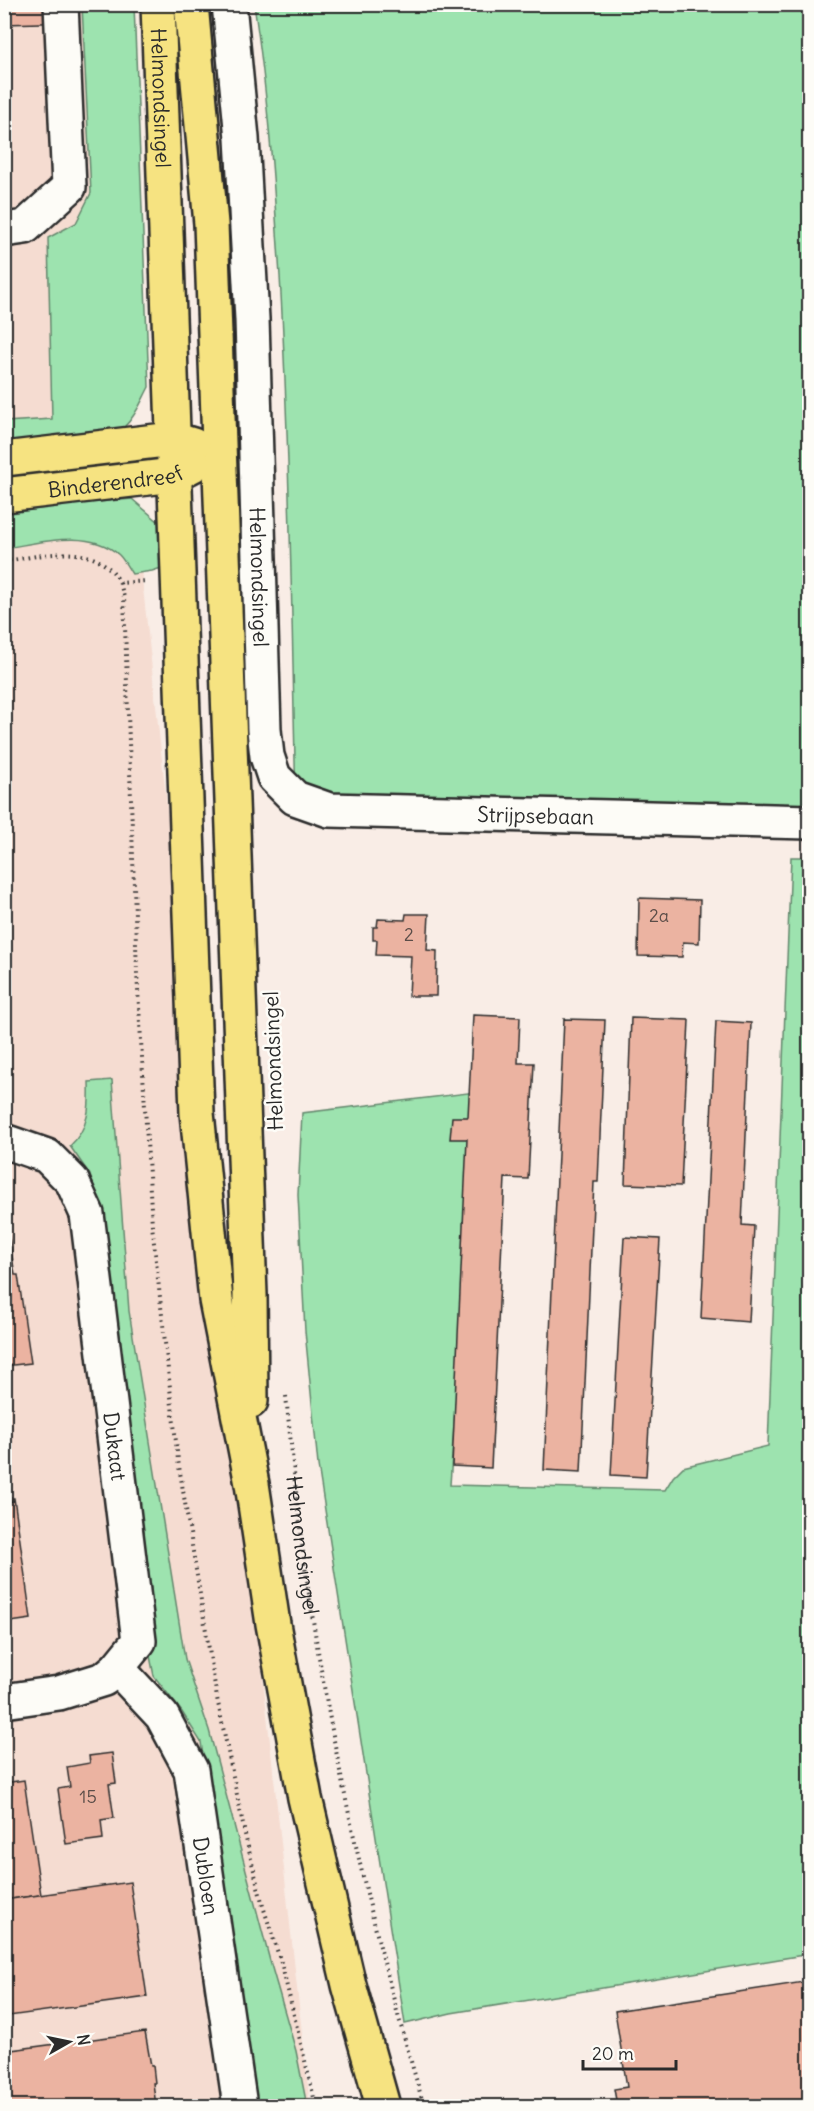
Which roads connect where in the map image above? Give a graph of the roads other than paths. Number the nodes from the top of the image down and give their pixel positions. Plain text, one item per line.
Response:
1 (61, 4) edge
2 (158, 4) edge
3 (191, 4) edge
4 (229, 4) edge
5 (4, 230) edge
6 (172, 439) junction
7 (219, 453) junction
8 (4, 459) edge
9 (174, 475) junction
10 (4, 495) edge
11 (274, 777) joint
12 (810, 822) edge
13 (4, 1141) edge
14 (252, 1484) junction
15 (117, 1668) junction
16 (4, 1701) edge
17 (240, 2106) edge
18 (384, 2106) edge

1 - 5 street
2 - 6 main road, Helmondsingel
3 - 7 main road, Helmondsingel
4 - 11 street, Helmondsingel
6 - 7 main road, Binderendreef
6 - 8 main road, Binderendreef
6 - 9 main road, Helmondsingel
7 - 9 main road, Binderendreef
7 - 14 main road, Helmondsingel
9 - 10 main road, Binderendreef
9 - 14 main road, Helmondsingel
11 - 12 street, Strijpsebaan
13 - 15 street, Dukaat
14 - 18 main road, Helmondsingel
15 - 16 street, Dukaat
15 - 17 street, Dubloen

